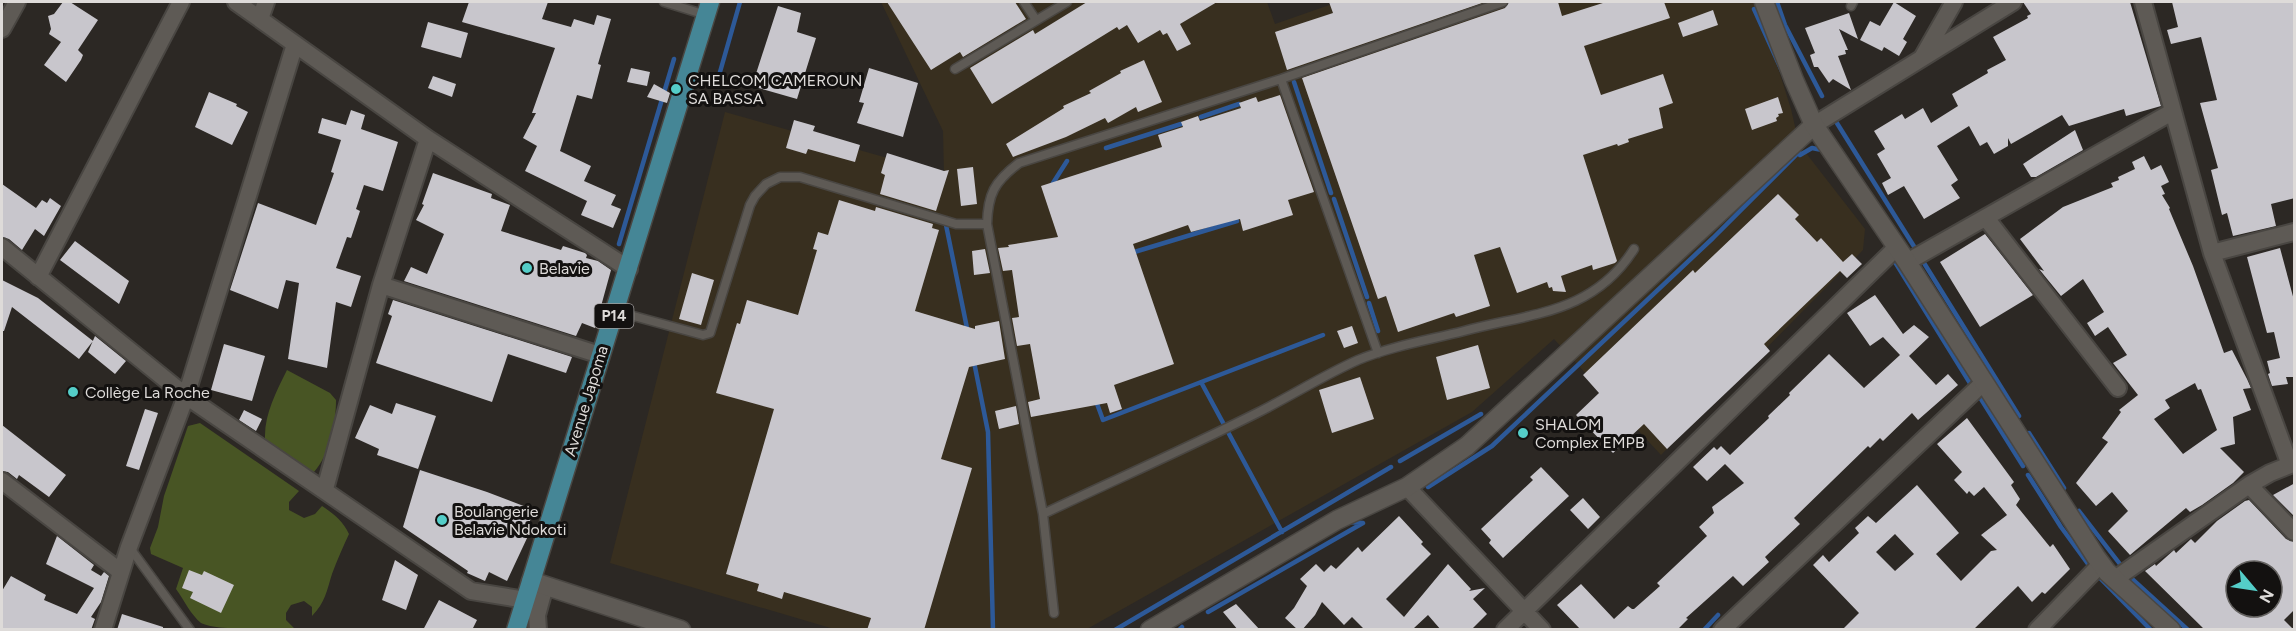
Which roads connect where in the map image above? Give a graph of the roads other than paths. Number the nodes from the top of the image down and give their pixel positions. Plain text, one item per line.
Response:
1 (17, 2) edge
2 (181, 2) edge
3 (236, 2) edge
4 (266, 2) edge
5 (664, 2) edge
6 (1024, 2) edge
7 (1067, 2) edge
8 (1503, 2) edge
9 (1764, 2) edge
10 (1954, 2) edge
11 (2013, 2) edge
12 (2144, 2) edge
13 (707, 5) edge
14 (260, 19) junction
15 (1036, 20) junction
16 (2, 29) edge
17 (294, 44) junction
18 (1921, 60) junction
19 (955, 69) dead end
20 (1281, 79) junction
21 (2172, 112) junction
22 (1814, 124) junction
23 (428, 140) junction
24 (1986, 218) junction
25 (987, 224) junction
26 (2295, 232) edge
27 (2, 247) edge
28 (1897, 247) junction
29 (1634, 249) dead end
30 (2212, 253) junction
31 (1907, 262) junction
32 (629, 269) junction
33 (38, 277) junction
34 (381, 285) junction
35 (615, 311) junction
36 (1378, 353) junction
37 (600, 355) junction
38 (1983, 383) junction
39 (2118, 388) dead end
40 (186, 396) junction
41 (2292, 465) edge
42 (2, 480) edge
43 (2249, 485) junction
44 (1407, 487) junction
45 (325, 489) junction
46 (1043, 514) junction
47 (2295, 532) edge
48 (129, 547) junction
49 (2101, 564) junction
50 (121, 572) junction
51 (2115, 579) junction
52 (538, 583) junction
53 (525, 600) junction
54 (1526, 610) junction
55 (1054, 613) dead end
56 (103, 630) edge
57 (190, 630) edge
58 (516, 630) edge
59 (538, 630) edge
60 (681, 630) edge
61 (1150, 630) edge
62 (1505, 630) edge
63 (1542, 630) edge
64 (1722, 630) edge
65 (2037, 630) edge
66 (2171, 630) edge

1 - 16 street
2 - 33 street
3 - 14 street
4 - 14 street
5 - 13 lane
6 - 15 lane
7 - 15 lane
8 - 20 lane
9 - 22 street
10 - 18 street
11 - 18 street
12 - 21 street
13 - 32 main road, Avenue Japoma / P14
14 - 17 street
15 - 19 lane
17 - 23 street
17 - 40 street
18 - 22 street
20 - 25 lane
20 - 36 lane
21 - 24 street
21 - 30 street
22 - 28 street
22 - 44 street
23 - 32 street
23 - 34 street
24 - 31 street
24 - 39 street
25 - 35 lane
25 - 46 lane
26 - 30 street
27 - 33 street
28 - 31 street
28 - 54 street
29 - 36 lane
30 - 41 street
31 - 38 street
32 - 35 main road, Avenue Japoma / P14
33 - 40 street
34 - 37 street
34 - 45 street
35 - 37 main road, Avenue Japoma / P14
36 - 46 lane
37 - 52 main road, Avenue Japoma / P14
38 - 49 street
38 - 64 street
40 - 45 street
40 - 48 street
41 - 43 street
42 - 50 street
43 - 47 street
43 - 51 street
44 - 54 street
44 - 61 street
45 - 53 street
46 - 55 lane
48 - 50 street
48 - 57 lane
49 - 51 street
49 - 65 street
50 - 56 street
51 - 66 street
52 - 53 main road, Avenue Japoma / P14
52 - 59 street
52 - 60 street
53 - 58 main road, Avenue Japoma / P14
54 - 62 street
54 - 63 street

